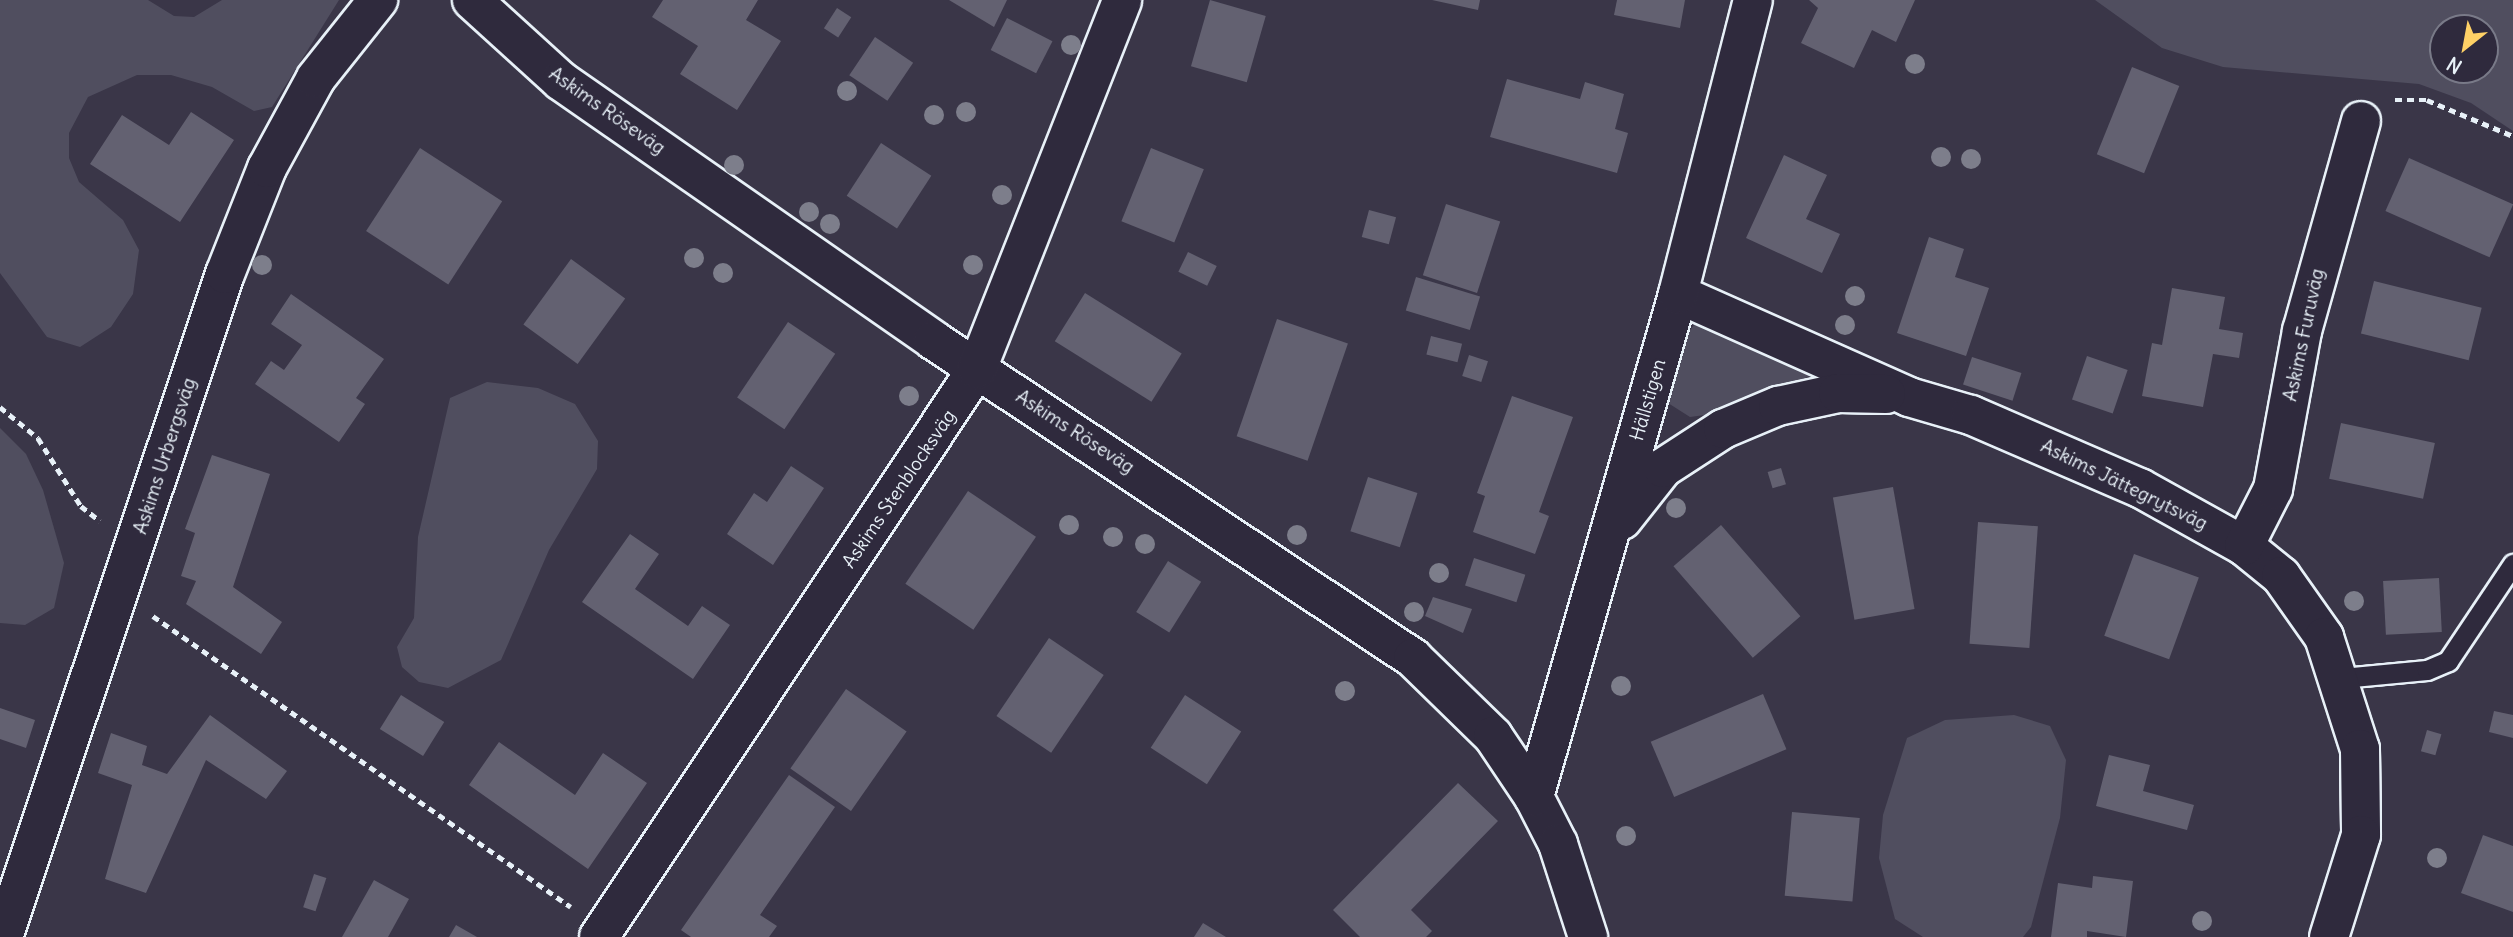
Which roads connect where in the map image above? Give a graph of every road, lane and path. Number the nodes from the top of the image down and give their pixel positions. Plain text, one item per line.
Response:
1 (378, 0) edge
2 (472, 0) edge
3 (1122, 0) edge
4 (1753, 0) edge
5 (2361, 121) joint
6 (2513, 136) edge
7 (1678, 294) junction
8 (977, 369) junction
9 (1909, 397) junction
10 (0, 407) edge
11 (138, 540) junction
12 (2244, 546) junction
13 (1605, 550) junction
14 (2513, 564) edge
15 (118, 602) junction
16 (2343, 678) junction
17 (1534, 797) junction
18 (601, 933) edge
19 (3, 937) edge
20 (1588, 937) edge
21 (2329, 937) edge

1 - 11 street, Askims Urbergsväg
2 - 8 street, Askims Röseväg
3 - 8 street, Askims Stenblocksväg
4 - 7 street, Hällstigen
5 - 6 path
5 - 12 street, Askims Furuväg
7 - 9 street, Askims Jättegrytsväg
7 - 13 street, Hällstigen
8 - 17 street, Askims Röseväg
8 - 18 street, Askims Stenblocksväg
9 - 12 street, Askims Jättegrytsväg
9 - 13 street, Askims Jättegrytsväg
10 - 11 path
11 - 15 street, Askims Urbergsväg
12 - 16 street, Askims Jättegrytsväg
13 - 17 street, Hällstigen
14 - 16 lane
15 - 18 path
15 - 19 street, Askims Urbergsväg
16 - 21 street, Askims Jättegrytsväg
17 - 20 street, Askims Röseväg

